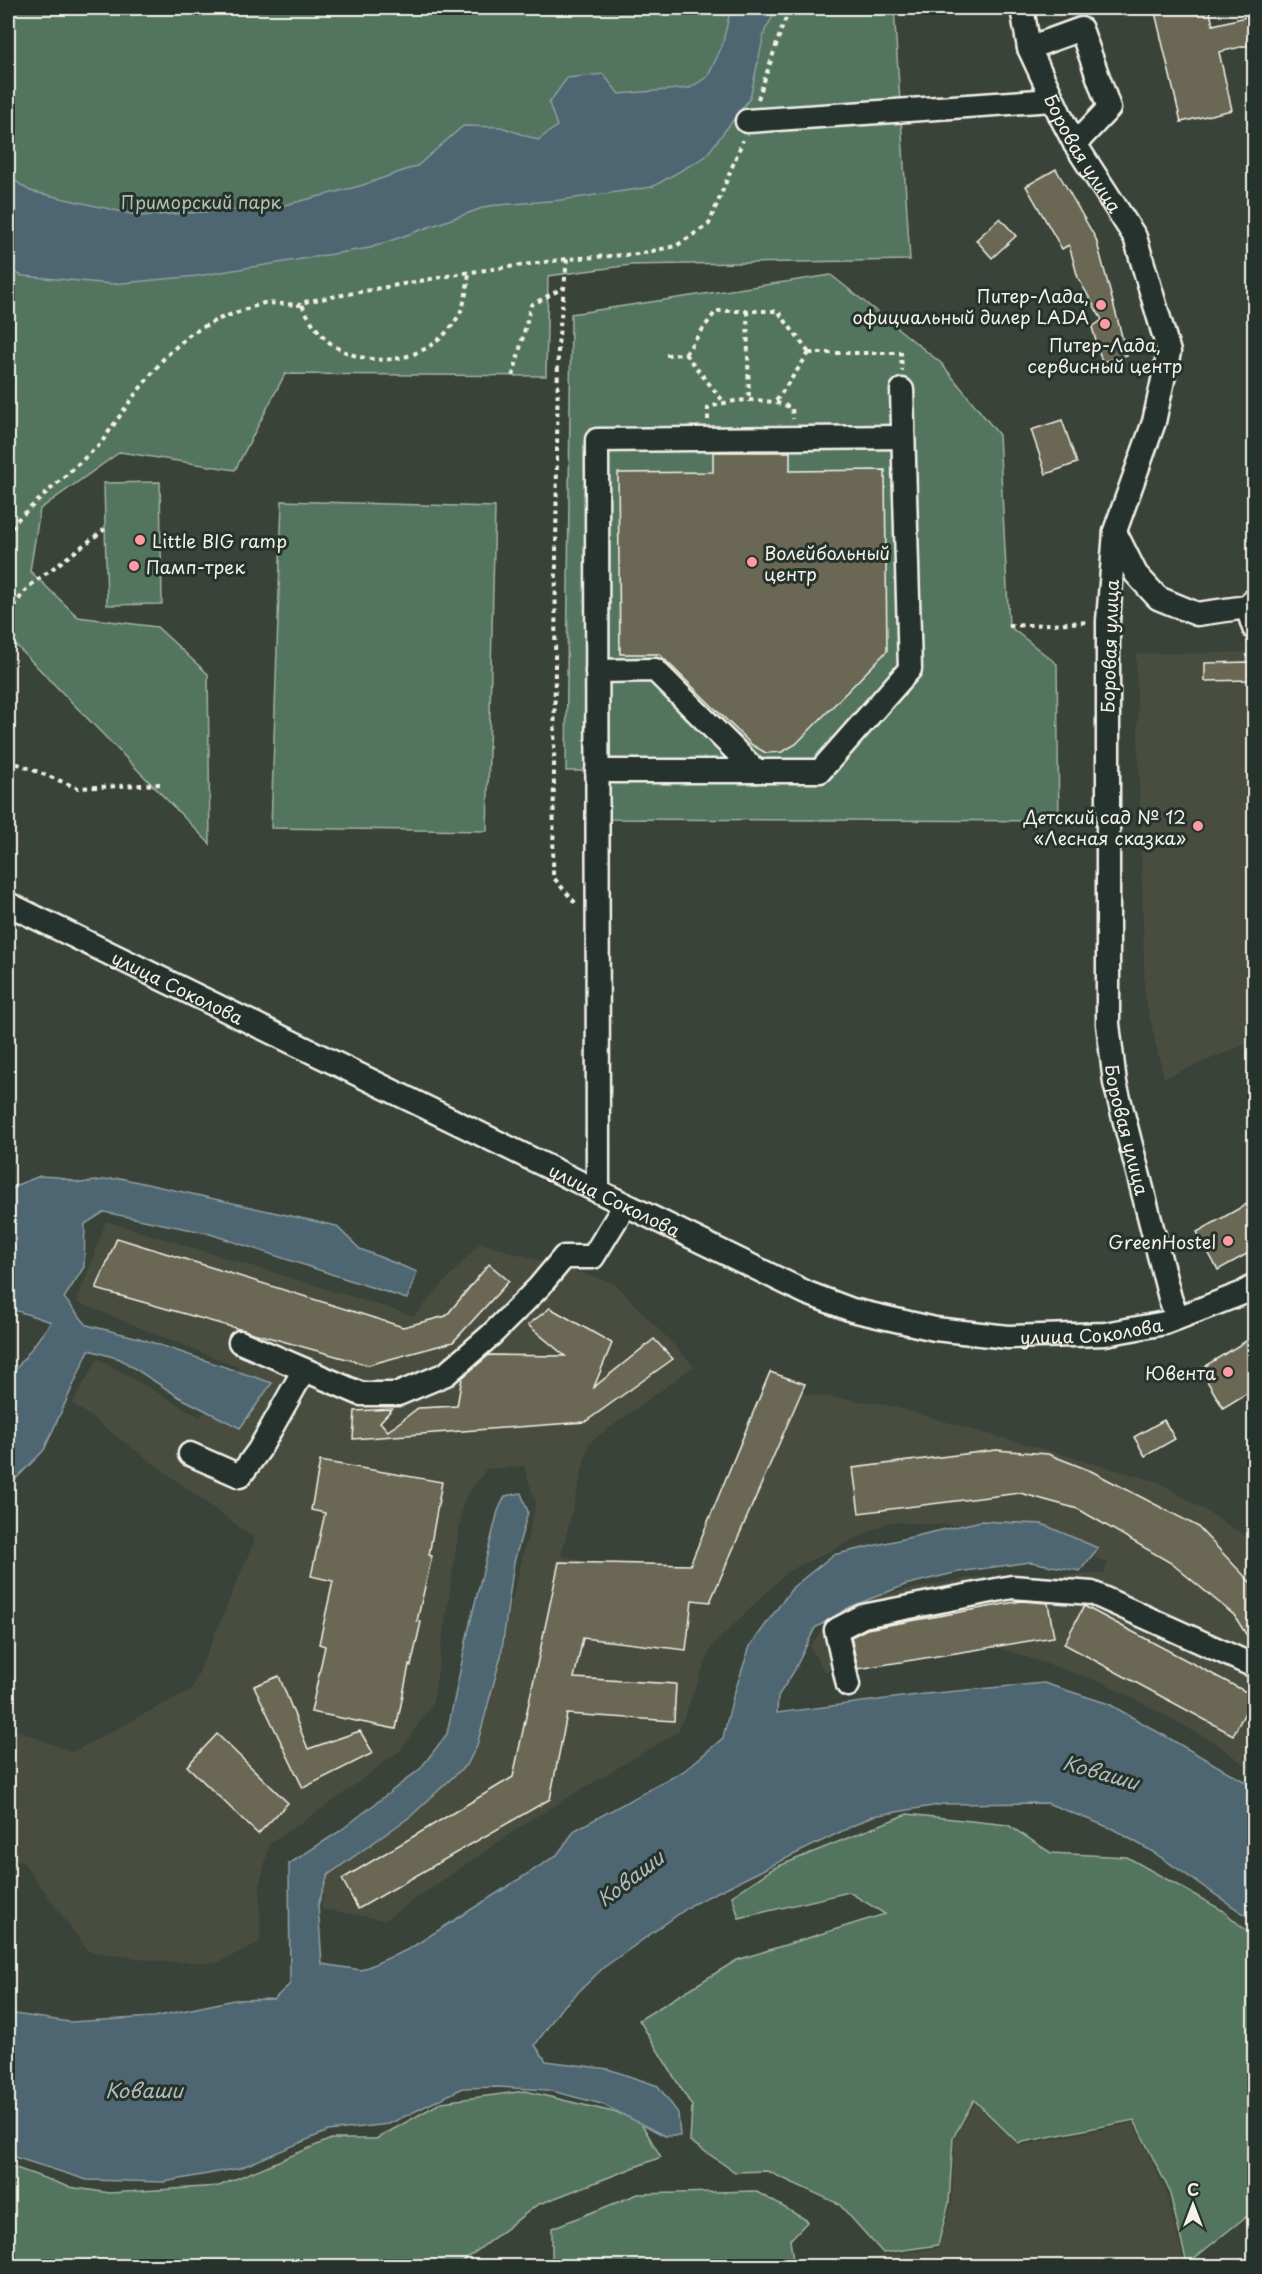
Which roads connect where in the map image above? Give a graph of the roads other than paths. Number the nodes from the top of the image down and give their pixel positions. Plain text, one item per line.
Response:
1 (1022, 8) edge
2 (1029, 48) junction
3 (1053, 100) junction
4 (749, 121) road end
5 (1075, 144) junction
6 (902, 390) road end
7 (903, 437) junction
8 (1115, 531) junction
9 (1251, 603) edge
10 (1254, 628) edge
11 (597, 671) junction
12 (597, 771) junction
13 (756, 771) junction
14 (8, 904) edge
15 (598, 1191) junction
16 (625, 1205) junction
17 (1254, 1286) edge
18 (1177, 1318) junction
19 (240, 1342) dead end
20 (304, 1370) junction
21 (190, 1454) dead end
22 (1254, 1666) edge
23 (848, 1685) dead end

1 - 2 street, Боровая улица
2 - 3 street, Боровая улица
2 - 5 street
3 - 4 street
3 - 5 street, Боровая улица
5 - 8 street, Боровая улица
6 - 7 street
7 - 11 street
7 - 13 street
8 - 9 street
8 - 18 street, Боровая улица
9 - 10 street
11 - 12 street
11 - 13 street
12 - 13 street
12 - 15 street
14 - 15 street, улица Соколова
15 - 16 street, улица Соколова
16 - 18 street, улица Соколова
16 - 20 street
17 - 18 street, улица Соколова
19 - 20 street
20 - 21 street
22 - 23 street

